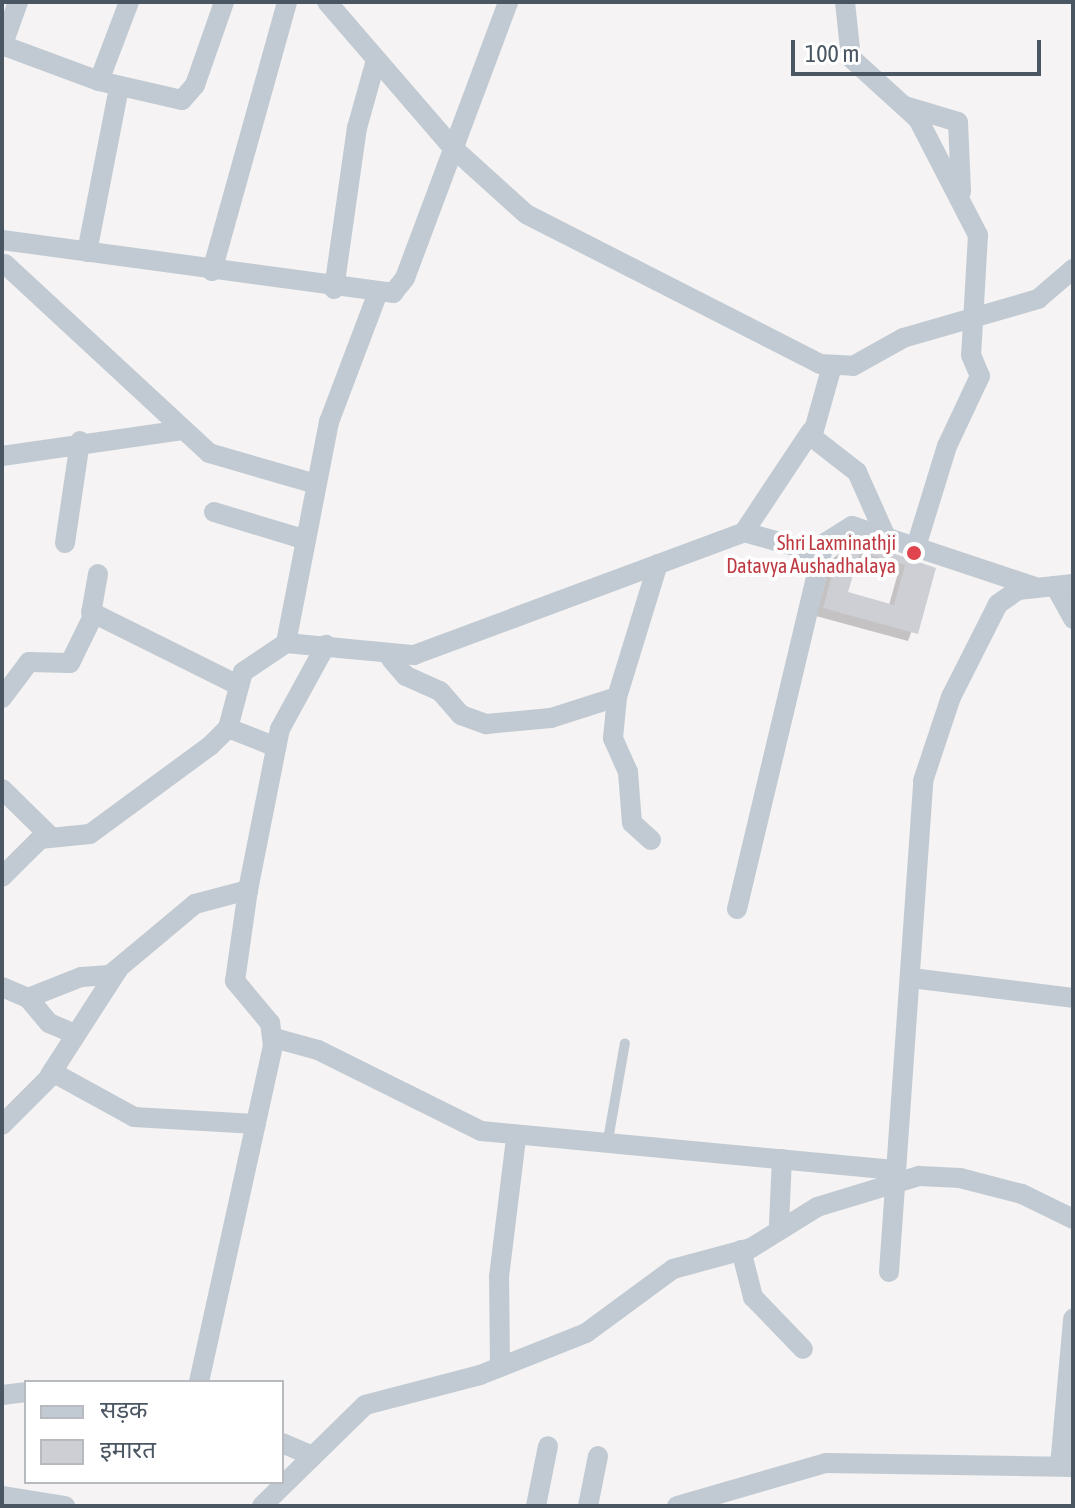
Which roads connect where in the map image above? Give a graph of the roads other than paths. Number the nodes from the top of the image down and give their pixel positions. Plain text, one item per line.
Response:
1 (18, 2) edge
2 (129, 2) edge
3 (224, 2) edge
4 (287, 2) edge
5 (327, 2) edge
6 (508, 2) edge
7 (845, 2) edge
8 (2, 46) edge
9 (376, 60) junction
10 (99, 81) junction
11 (119, 87) junction
12 (905, 106) junction
13 (453, 148) junction
14 (961, 195) junction
15 (9, 241) edge
16 (87, 252) junction
17 (4, 267) edge
18 (1073, 269) edge
19 (212, 271) junction
20 (334, 289) junction
21 (377, 295) junction
22 (976, 319) junction
23 (832, 366) junction
24 (182, 430) junction
25 (811, 431) junction
26 (80, 441) junction
27 (2, 456) edge
28 (316, 484) junction
29 (214, 512) dead end
30 (744, 532) junction
31 (886, 537) junction
32 (306, 540) junction
33 (65, 543) dead end
34 (824, 544) junction
35 (916, 547) junction
36 (658, 564) junction
37 (98, 574) dead end
38 (1054, 585) edge
39 (94, 614) junction
40 (1073, 619) edge
41 (286, 643) junction
42 (326, 645) junction
43 (391, 659) junction
44 (238, 685) junction
45 (617, 697) junction
46 (2, 698) edge
47 (228, 728) junction
48 (276, 747) junction
49 (2, 789) edge
50 (49, 835) junction
51 (651, 840) dead end
52 (2, 877) edge
53 (248, 890) junction
54 (737, 909) dead end
55 (119, 968) junction
56 (911, 978) junction
57 (2, 987) edge
58 (28, 998) junction
59 (1073, 998) edge
60 (75, 1034) junction
61 (274, 1038) junction
62 (625, 1043) dead end
63 (50, 1075) junction
64 (256, 1124) junction
65 (2, 1125) edge
66 (516, 1138) junction
67 (608, 1140) junction
68 (782, 1159) junction
69 (893, 1178) junction
70 (1073, 1219) edge
71 (779, 1224) junction
72 (741, 1250) junction
73 (889, 1272) dead end
74 (1073, 1319) edge
75 (803, 1349) dead end
76 (500, 1367) junction
77 (199, 1380) edge
78 (24, 1392) edge
79 (2, 1395) edge
80 (284, 1444) edge
81 (548, 1446) dead end
82 (310, 1455) junction
83 (598, 1456) dead end
84 (1066, 1467) edge
85 (284, 1483) edge
86 (283, 1484) edge
87 (2, 1496) edge
88 (30, 1504) edge
89 (65, 1506) edge
90 (262, 1506) edge
91 (536, 1506) edge
92 (588, 1506) edge
93 (677, 1506) edge

1 - 8 street
2 - 10 street
3 - 11 street
4 - 19 street
5 - 9 street
6 - 13 street
7 - 12 street
8 - 10 street
9 - 13 street
9 - 20 street
10 - 11 street
11 - 16 street
12 - 14 street
12 - 14 street
13 - 21 street
13 - 23 street
14 - 22 street
15 - 16 street
15 - 17 street
16 - 19 street
17 - 24 street
18 - 22 street
19 - 20 street
20 - 21 street
21 - 28 street
22 - 23 street
22 - 35 street
23 - 25 street
24 - 26 street
24 - 28 street
25 - 30 street
25 - 31 street
26 - 27 street
26 - 33 street
28 - 32 street
29 - 32 street
30 - 34 street
30 - 36 street
31 - 34 street
31 - 35 street
32 - 41 street
34 - 54 street
35 - 38 street
36 - 43 street
36 - 45 street
37 - 39 street
38 - 40 street
38 - 56 street
39 - 44 street
39 - 46 street
41 - 42 street
41 - 44 street
42 - 43 street
42 - 48 street
43 - 45 street
44 - 47 street
45 - 51 street
47 - 48 street
47 - 50 street
48 - 53 street
49 - 50 street
50 - 52 street
53 - 55 street
53 - 61 street
55 - 58 street
55 - 60 street
56 - 59 street
56 - 69 street
57 - 58 street
58 - 60 street
60 - 63 street
61 - 64 street
61 - 66 street
62 - 67 lane
63 - 64 street
63 - 65 street
64 - 77 street
66 - 67 street
66 - 76 street
67 - 68 street
68 - 69 street
68 - 71 street
69 - 70 street
69 - 71 street
69 - 73 street
71 - 72 street
72 - 75 street
72 - 76 street
74 - 84 street
76 - 82 street
78 - 79 street
80 - 82 street
81 - 91 street
82 - 85 street
83 - 92 street
84 - 93 street
86 - 90 street
87 - 88 street
88 - 89 street

